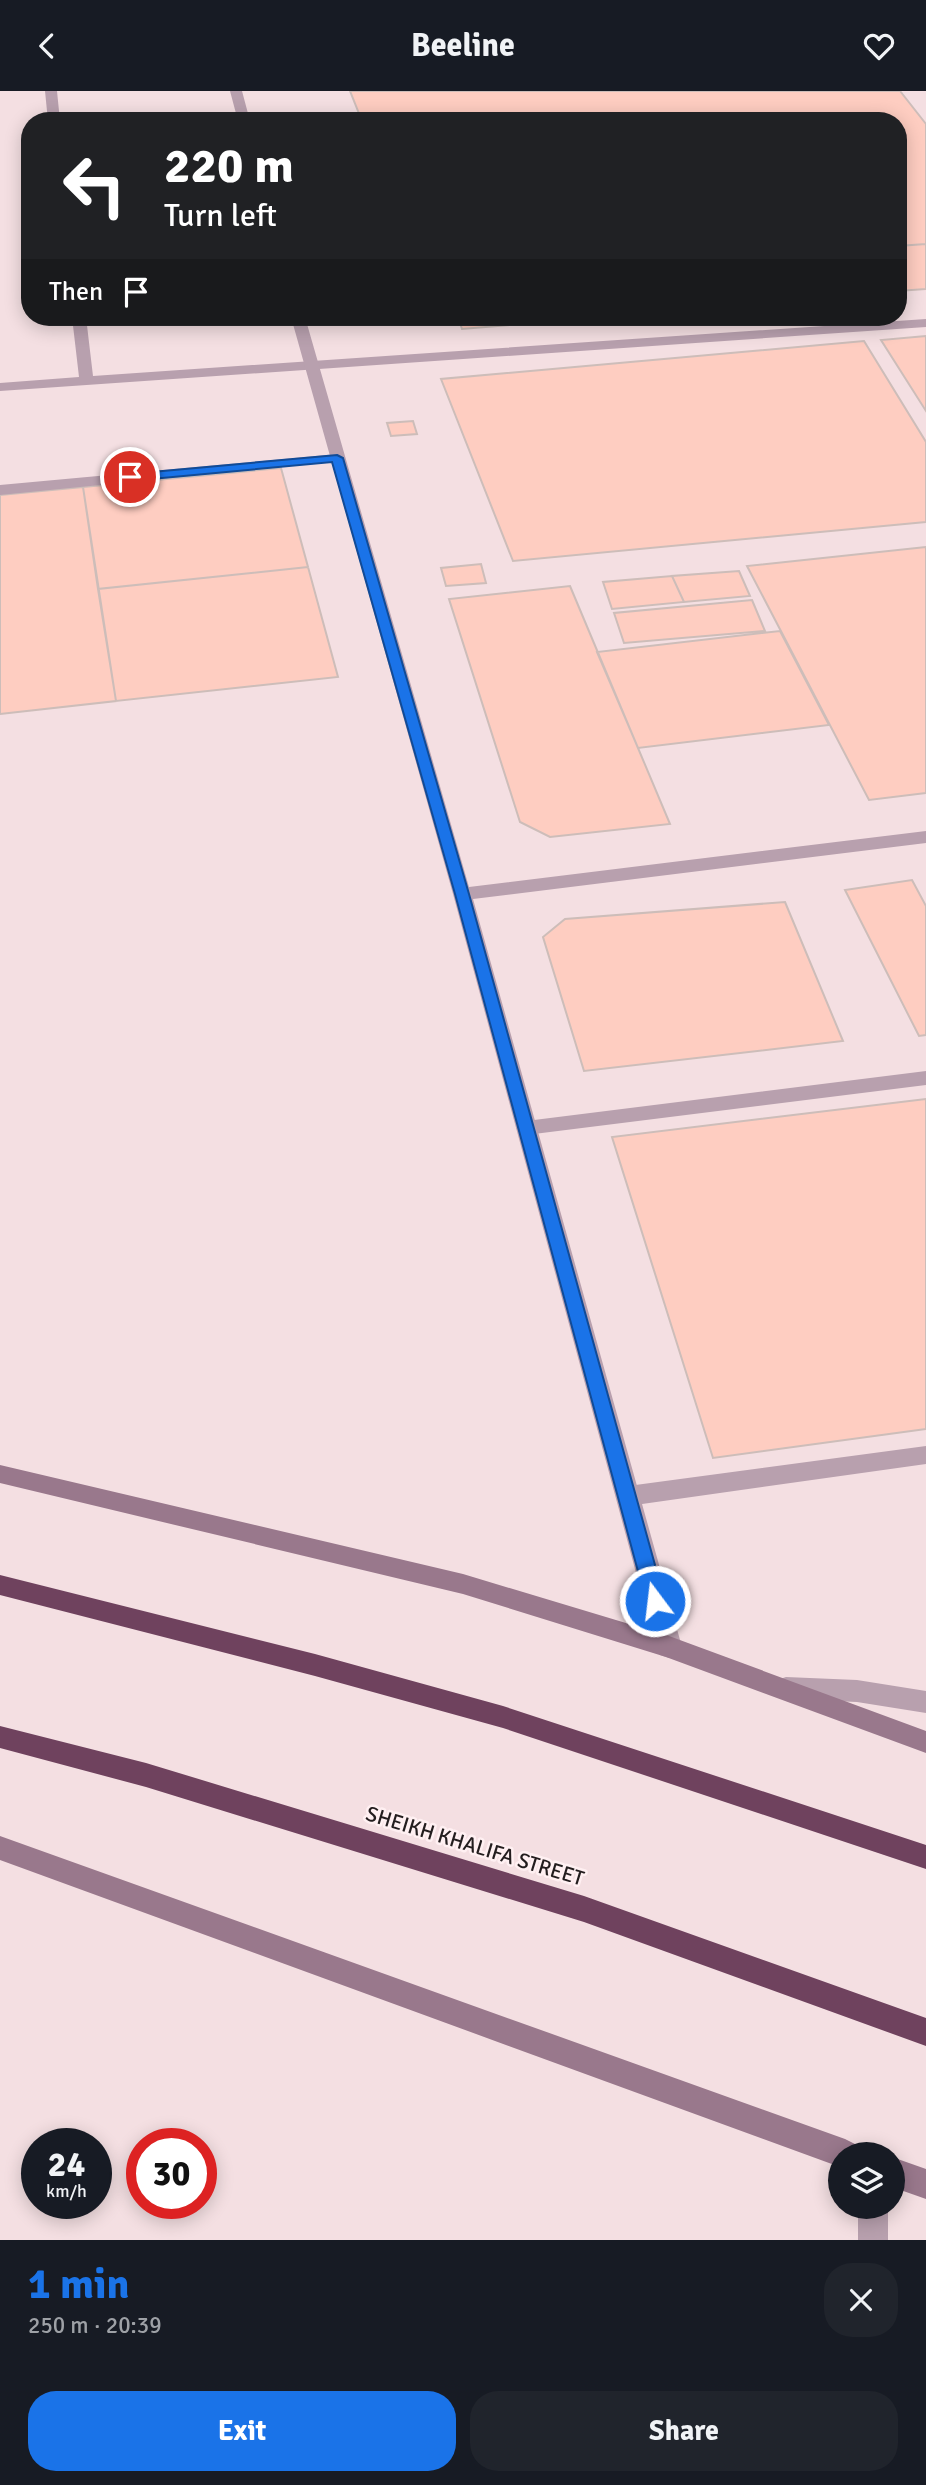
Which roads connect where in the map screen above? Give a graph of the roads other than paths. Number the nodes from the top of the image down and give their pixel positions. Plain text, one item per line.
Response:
1 (51, 91) edge
2 (236, 91) edge
3 (53, 112) edge
4 (242, 112) edge
5 (926, 323) edge
6 (907, 324) edge
7 (80, 326) edge
8 (301, 326) edge
9 (884, 326) edge
10 (312, 367) junction
11 (87, 382) junction
12 (0, 387) edge
13 (337, 458) junction
14 (0, 489) edge
15 (926, 837) edge
16 (462, 894) junction
17 (926, 1078) edge
18 (526, 1128) junction
19 (926, 1455) edge
20 (0, 1474) edge
21 (628, 1496) junction
22 (0, 1585) edge
23 (669, 1647) junction
24 (773, 1687) junction
25 (926, 1702) edge
26 (0, 1737) edge
27 (926, 1742) edge
28 (0, 1848) edge
29 (926, 1857) edge
30 (926, 2032) edge
31 (828, 2148) edge
32 (905, 2177) edge
33 (926, 2184) edge
34 (873, 2219) edge
35 (873, 2240) edge

1 - 3 street
2 - 4 street
5 - 6 street
7 - 11 street
8 - 10 street
9 - 10 street
10 - 11 street
10 - 13 street
11 - 12 street
13 - 14 street
13 - 16 street
15 - 16 street
16 - 18 street
17 - 18 street
18 - 21 street
19 - 21 street
20 - 23 main road
21 - 23 street
22 - 29 highway
23 - 24 main road
24 - 25 street
24 - 27 main road
26 - 30 highway, SHEIKH KHALIFA STREET
28 - 31 main road
32 - 33 main road
34 - 35 street

